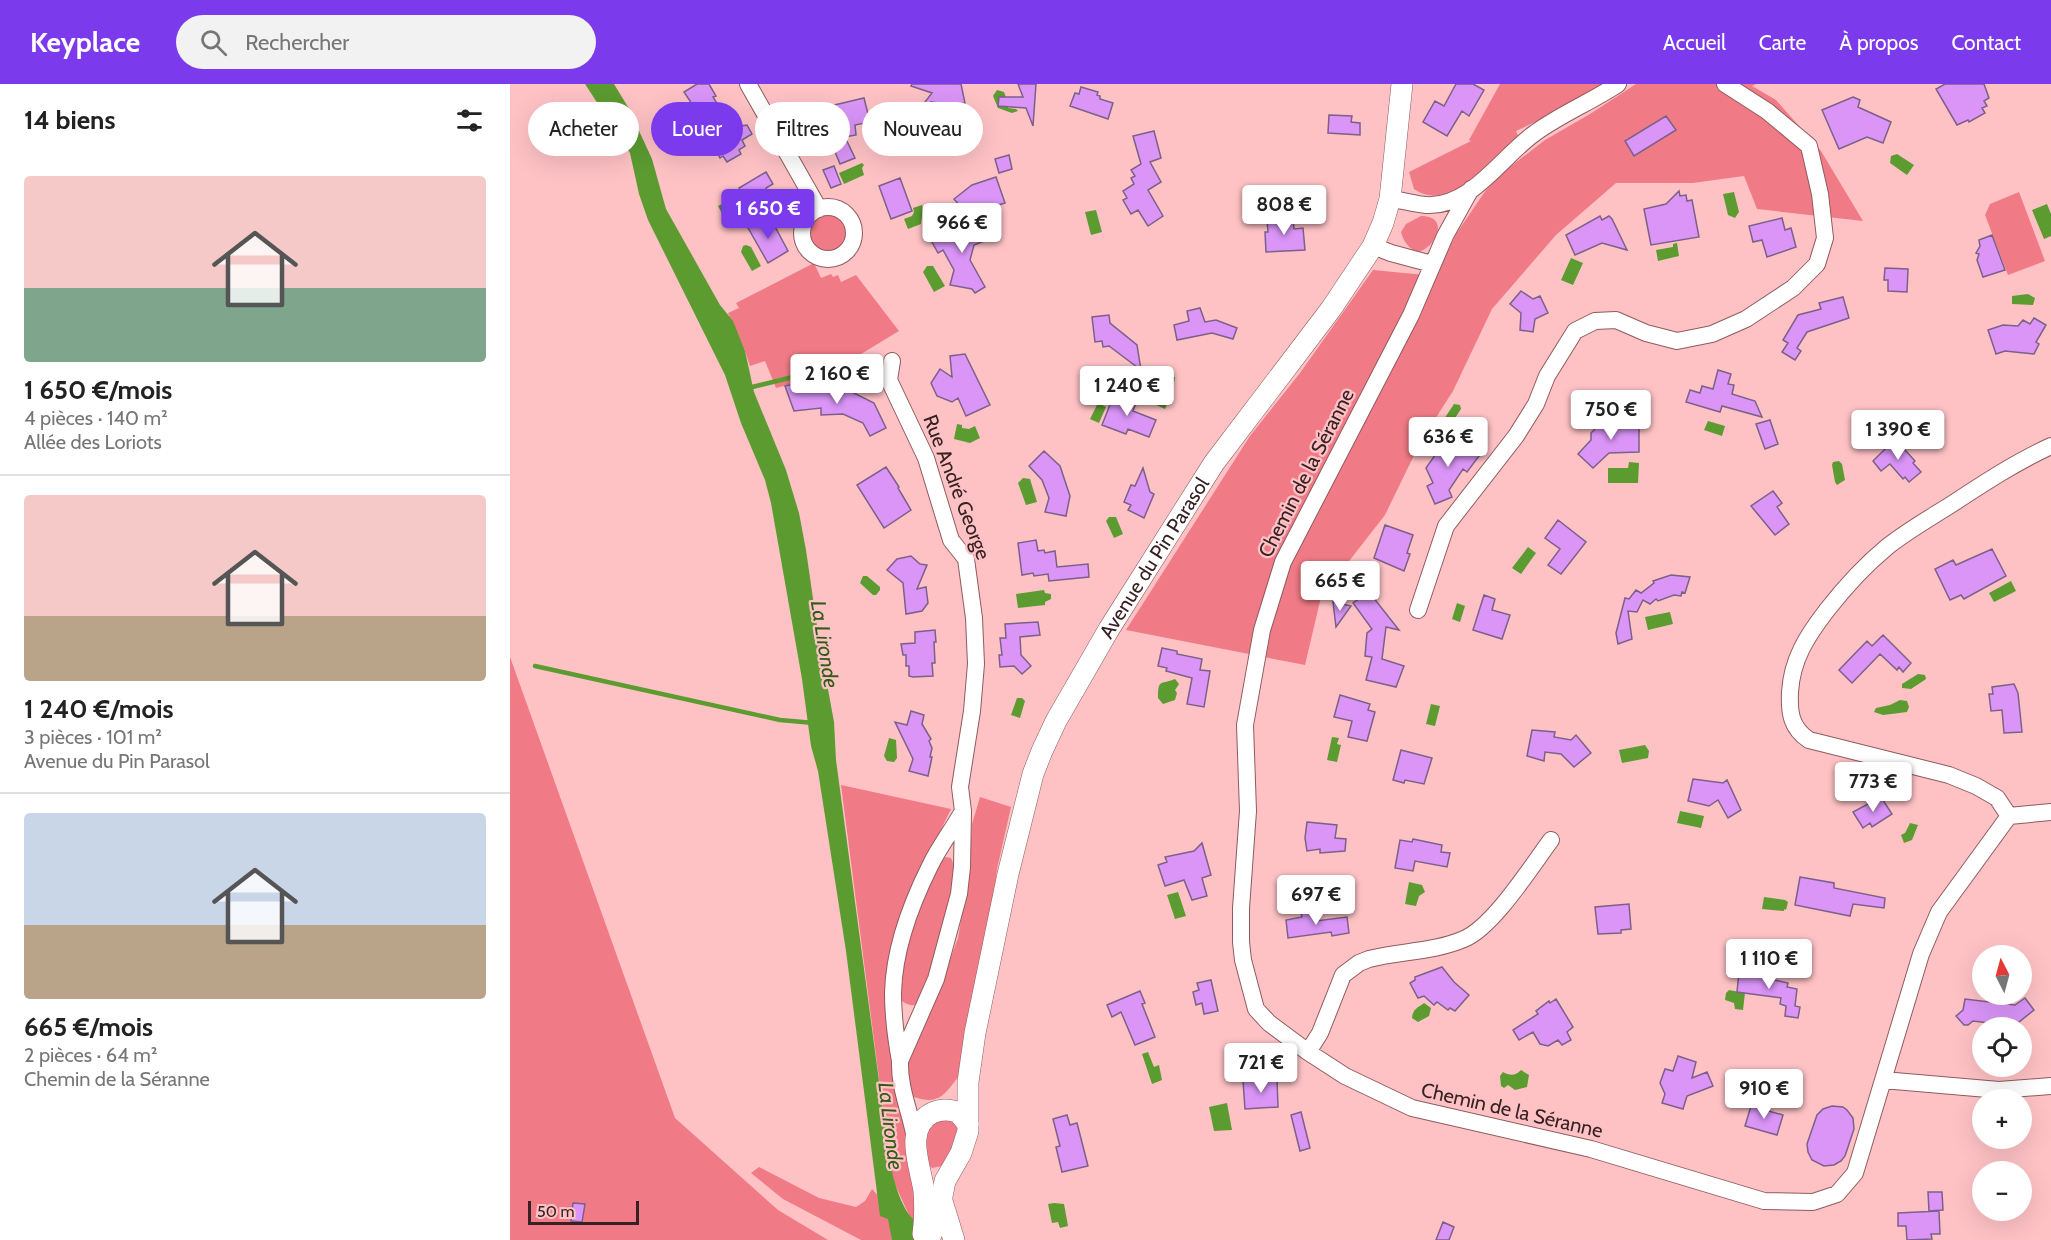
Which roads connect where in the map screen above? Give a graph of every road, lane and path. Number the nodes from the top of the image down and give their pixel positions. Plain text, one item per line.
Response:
1 (748, 84) edge
2 (1402, 84) edge
3 (1618, 84) edge
4 (1725, 84) edge
5 (1472, 189) junction
6 (1390, 199) junction
7 (819, 209) dead end
8 (1373, 246) junction
9 (1432, 264) junction
10 (892, 361) dead end
11 (2051, 446) edge
12 (1418, 610) dead end
13 (963, 811) junction
14 (2051, 812) edge
15 (2009, 816) junction
16 (1551, 840) dead end
17 (1308, 1052) junction
18 (900, 1062) junction
19 (969, 1064) junction
20 (1883, 1080) junction
21 (2051, 1086) edge
22 (906, 1103) junction
23 (932, 1114) junction
24 (968, 1124) junction
25 (916, 1140) junction
26 (954, 1164) junction
27 (920, 1167) junction
28 (933, 1195) junction
29 (931, 1237) edge
30 (954, 1240) edge

1 - 7 street
2 - 6 street, Avenue du Pin Parasol
3 - 5 street
4 - 12 street
5 - 6 street
5 - 9 street, Chemin de la Séranne
6 - 8 street, Avenue du Pin Parasol
8 - 9 street
8 - 19 street, Avenue du Pin Parasol
9 - 17 street, Chemin de la Séranne
10 - 13 street, Rue André George
11 - 15 street
13 - 18 street, Rue André George
13 - 18 street, Rue André George
14 - 15 street
15 - 20 street, Chemin de la Séranne
16 - 17 street
17 - 20 street, Chemin de la Séranne
18 - 22 street, Rue André George
19 - 23 street, Avenue du Pin Parasol
19 - 24 street, Avenue du Pin Parasol
20 - 21 street
22 - 23 street
22 - 25 street, Rue André George
23 - 24 street
23 - 25 street
24 - 26 street
25 - 27 street
26 - 27 street
26 - 28 street
27 - 28 street
28 - 29 street
28 - 30 street

